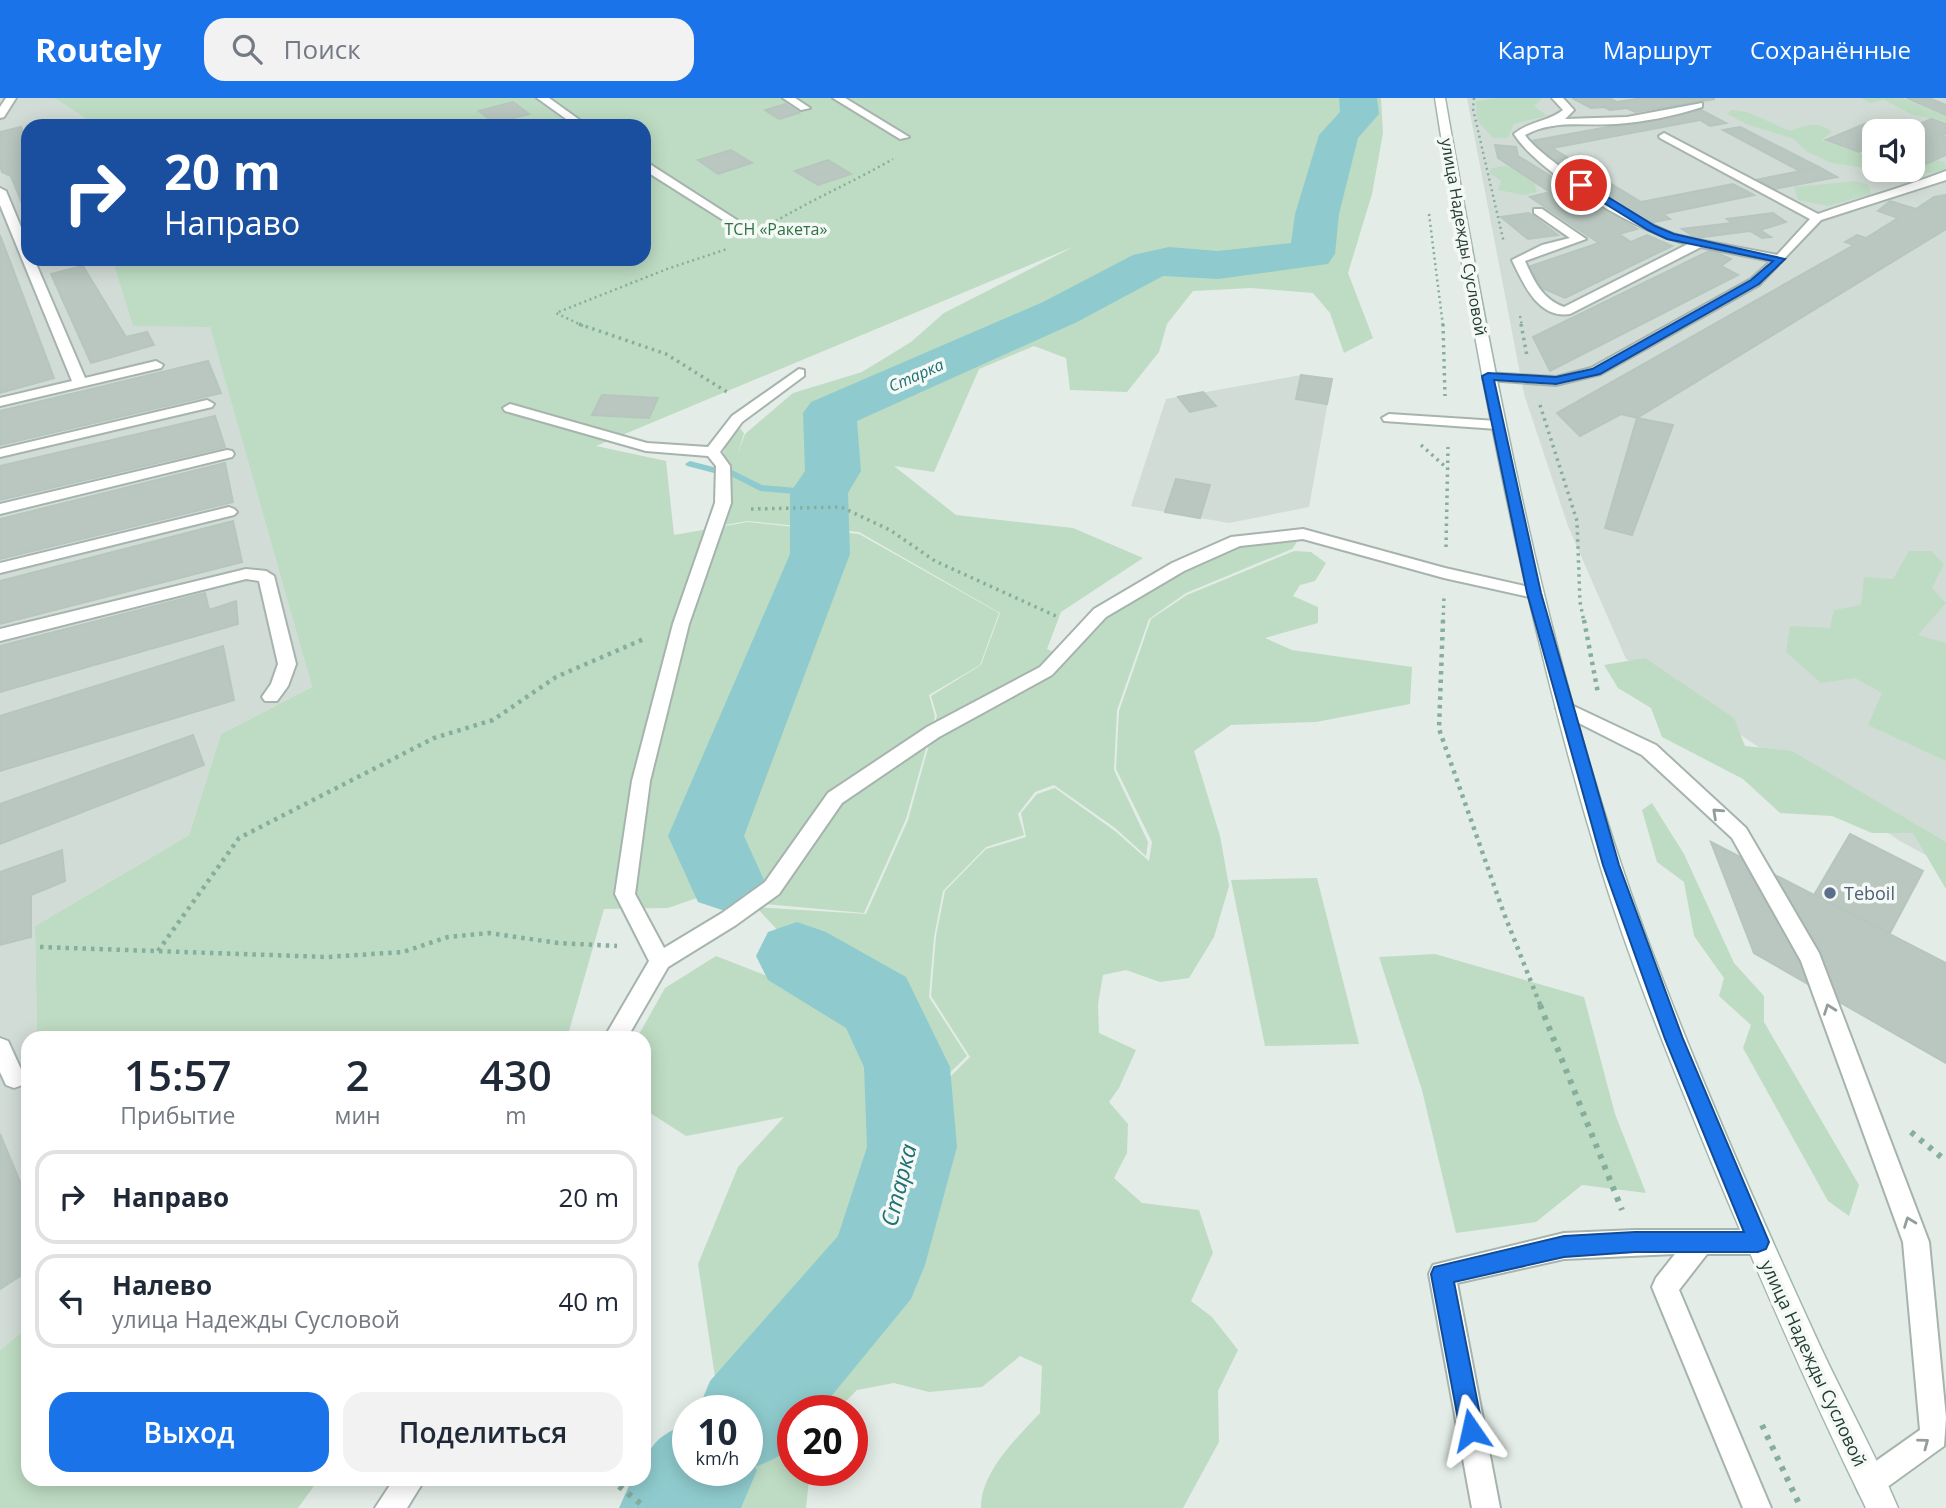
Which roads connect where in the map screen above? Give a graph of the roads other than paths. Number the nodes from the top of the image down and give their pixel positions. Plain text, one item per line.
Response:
1 (11, 98) edge
2 (542, 98) edge
3 (788, 98) edge
4 (838, 98) edge
5 (1440, 98) edge
6 (1557, 98) edge
7 (1698, 105) dead end
8 (805, 108) dead end
9 (2, 111) edge
10 (573, 119) edge
11 (1555, 122) junction
12 (1664, 136) dead end
13 (904, 137) road end
14 (651, 169) edge
15 (1944, 178) edge
16 (0, 191) edge
17 (1538, 211) dead end
18 (1816, 218) junction
19 (751, 233) road end
20 (21, 242) edge
21 (1699, 243) junction
22 (1780, 259) junction
23 (31, 266) edge
24 (156, 365) dead end
25 (799, 373) dead end
26 (1488, 376) junction
27 (80, 383) junction
28 (0, 402) edge
29 (207, 404) dead end
30 (510, 408) dead end
31 (1389, 418) dead end
32 (1497, 425) junction
33 (712, 452) junction
34 (0, 453) edge
35 (227, 454) dead end
36 (0, 509) edge
37 (229, 512) dead end
38 (0, 568) edge
39 (1534, 593) junction
40 (0, 635) edge
41 (271, 698) dead end
42 (1565, 708) junction
43 (660, 961) junction
44 (619, 1031) edge
45 (0, 1048) edge
46 (14, 1078) dead end
47 (1701, 1242) junction
48 (1758, 1242) junction
49 (406, 1486) edge
50 (1876, 1495) edge
51 (389, 1508) edge
52 (1486, 1508) edge
53 (1757, 1508) edge

1 - 9 lane
2 - 10 lane
3 - 8 lane
4 - 13 lane
5 - 26 main road, улица Надежды Сусловой
6 - 11 lane
7 - 11 lane
11 - 21 lane
12 - 18 lane
14 - 19 lane
15 - 18 lane
16 - 20 lane
17 - 21 lane
18 - 22 lane
21 - 22 lane
22 - 26 lane
23 - 27 lane
24 - 27 lane
25 - 33 lane
26 - 32 main road, улица Надежды Сусловой
27 - 28 lane
29 - 34 lane
30 - 33 lane
31 - 32 lane
32 - 39 main road, улица Надежды Сусловой
33 - 43 lane
35 - 36 lane
37 - 38 lane
39 - 42 main road, улица Надежды Сусловой
39 - 43 lane
40 - 41 lane
42 - 48 main road, улица Надежды Сусловой
50 -> 42 lane
43 - 44 lane
45 - 46 lane
47 - 48 lane
47 - 52 lane
47 - 53 lane
48 - 50 main road, улица Надежды Сусловой
49 - 51 lane

